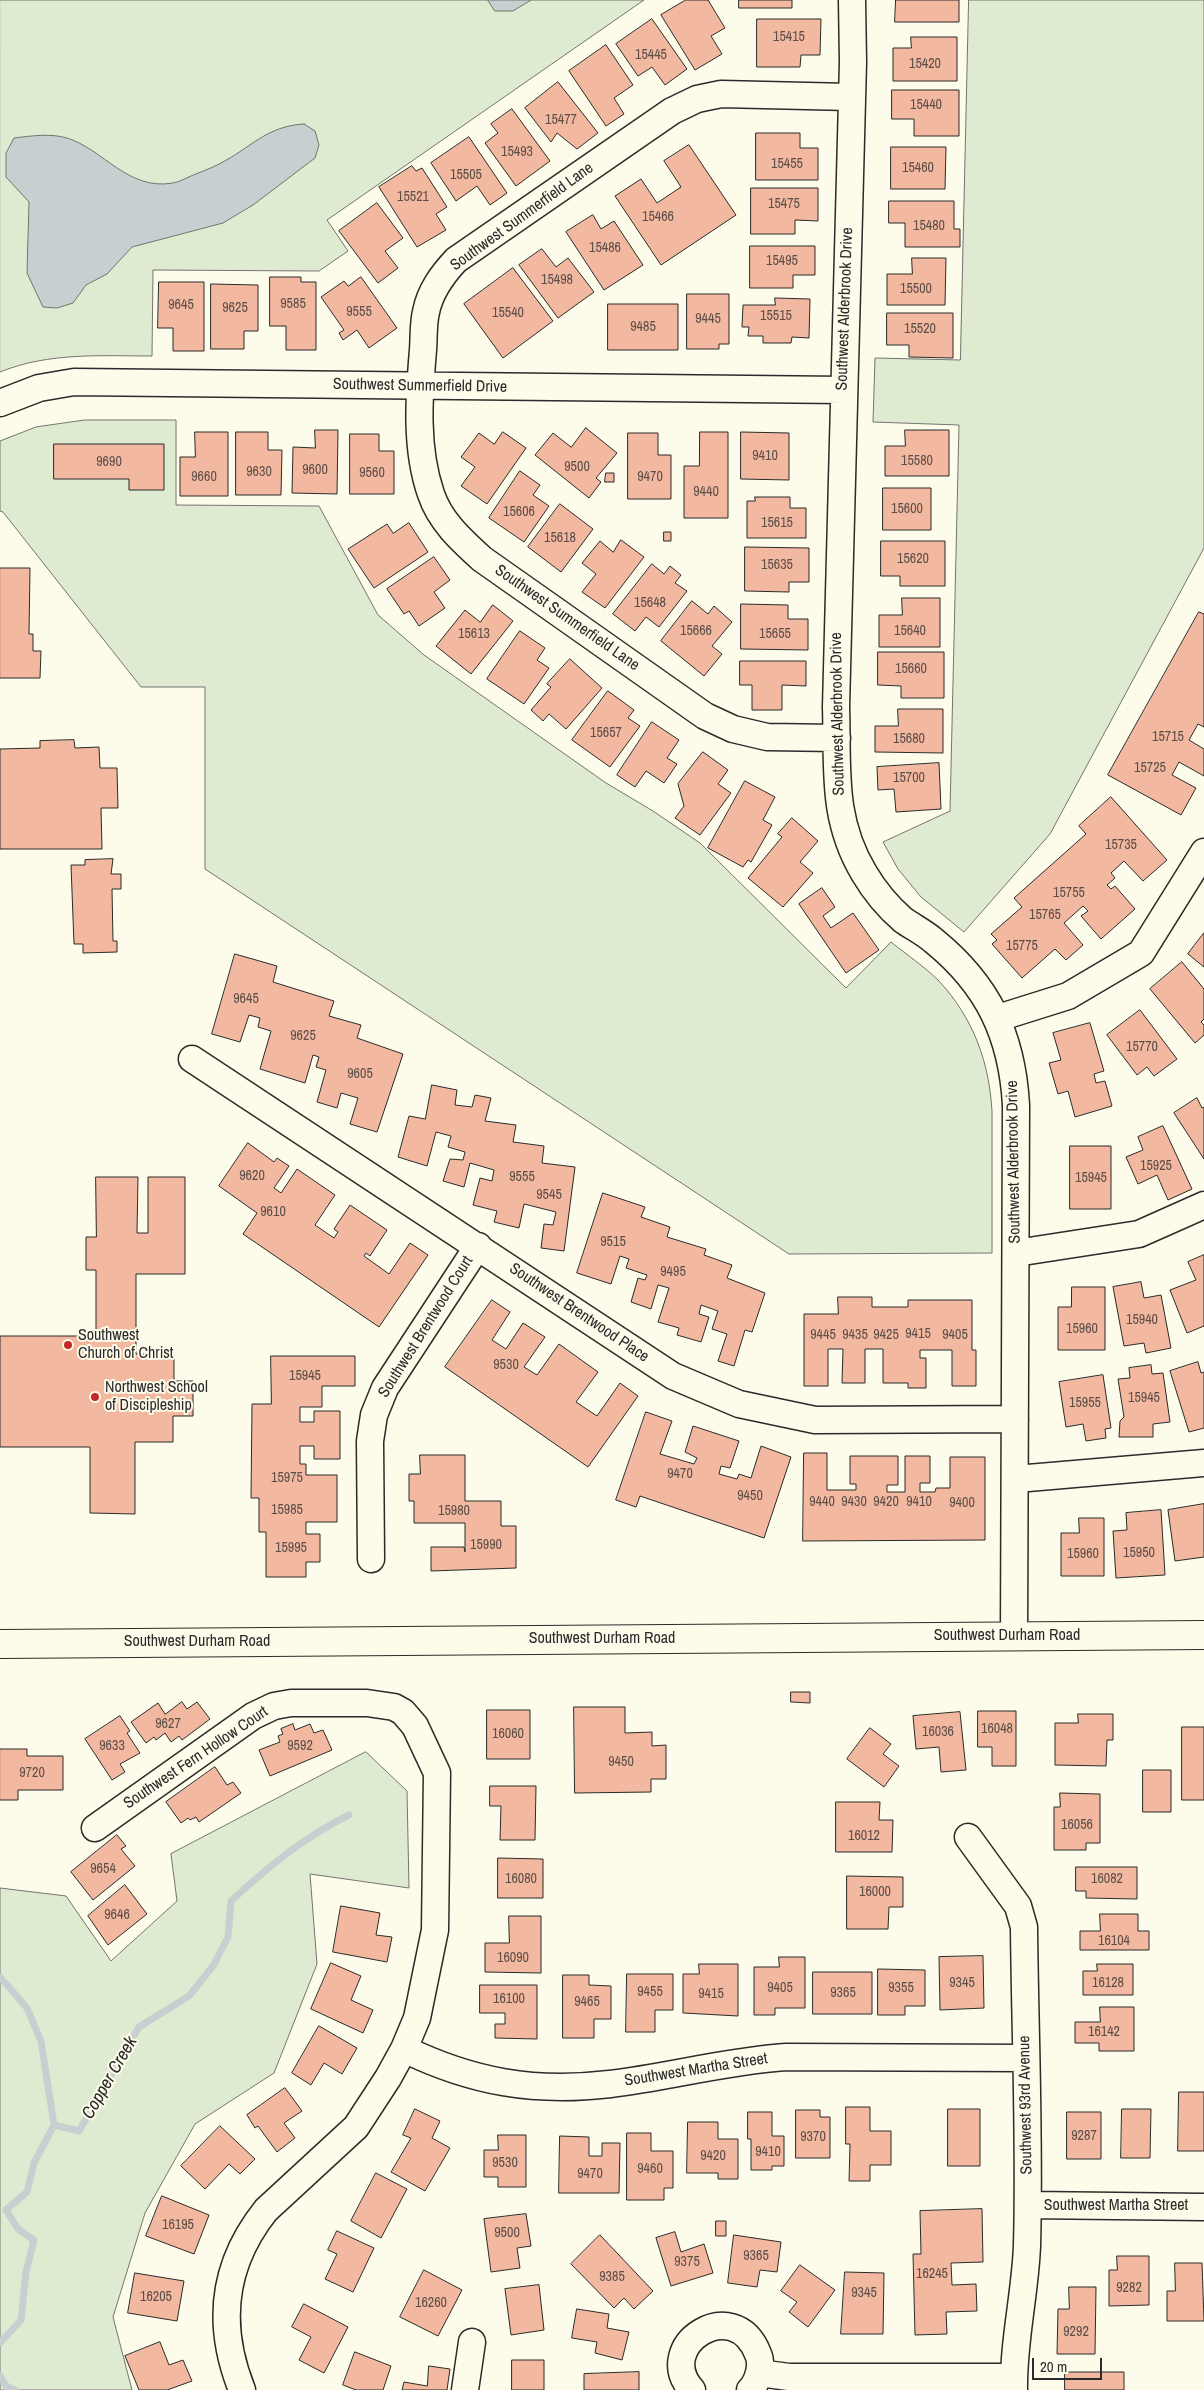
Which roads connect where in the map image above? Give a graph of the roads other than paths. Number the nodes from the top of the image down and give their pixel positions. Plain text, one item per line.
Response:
1 (852, 0) edge
2 (850, 97) junction
3 (420, 386) junction
4 (843, 390) junction
5 (0, 403) edge
6 (837, 738) junction
7 (1204, 852) edge
8 (998, 1018) junction
9 (192, 1059) dead end
10 (1204, 1205) edge
11 (478, 1246) junction
12 (1016, 1252) junction
13 (1015, 1419) junction
14 (1204, 1463) edge
15 (1016, 1479) junction
16 (372, 1559) dead end
17 (1204, 1635) edge
18 (1014, 1636) junction
19 (0, 1644) edge
20 (95, 1828) dead end
21 (968, 1837) dead end
22 (404, 2049) junction
23 (1025, 2058) junction
24 (1028, 2205) junction
25 (1204, 2206) edge
26 (472, 2342) dead end
27 (754, 2381) edge
28 (1014, 2384) edge
29 (242, 2390) edge
30 (465, 2390) edge
31 (692, 2390) edge

1 - 2 street, Southwest Alderbrook Drive
2 - 3 street, Southwest Summerfield Lane
2 - 4 street, Southwest Alderbrook Drive
3 - 4 street, Southwest Summerfield Drive
3 - 5 street, Southwest Summerfield Drive
3 - 6 street, Southwest Summerfield Lane
4 - 6 street, Southwest Alderbrook Drive
6 - 8 street, Southwest Alderbrook Drive
7 - 8 street
8 - 12 street, Southwest Alderbrook Drive
9 - 11 street, Southwest Brentwood Place
10 - 12 street
11 - 13 street, Southwest Brentwood Place
11 - 16 street, Southwest Brentwood Court
12 - 13 street, Southwest Alderbrook Drive
13 - 15 street, Southwest Alderbrook Drive
14 - 15 street
15 - 18 street, Southwest Alderbrook Drive
17 - 18 main road, Southwest Durham Road
18 - 19 main road, Southwest Durham Road
20 - 22 street, Southwest Fern Hollow Court
21 - 23 street, Southwest 93rd Avenue
22 - 23 street, Southwest Martha Street
22 - 29 street
23 - 24 street, Southwest 93rd Avenue
24 - 25 street, Southwest Martha Street
24 - 28 street, Southwest 93rd Avenue
26 - 30 street
27 - 28 street
27 - 31 street

